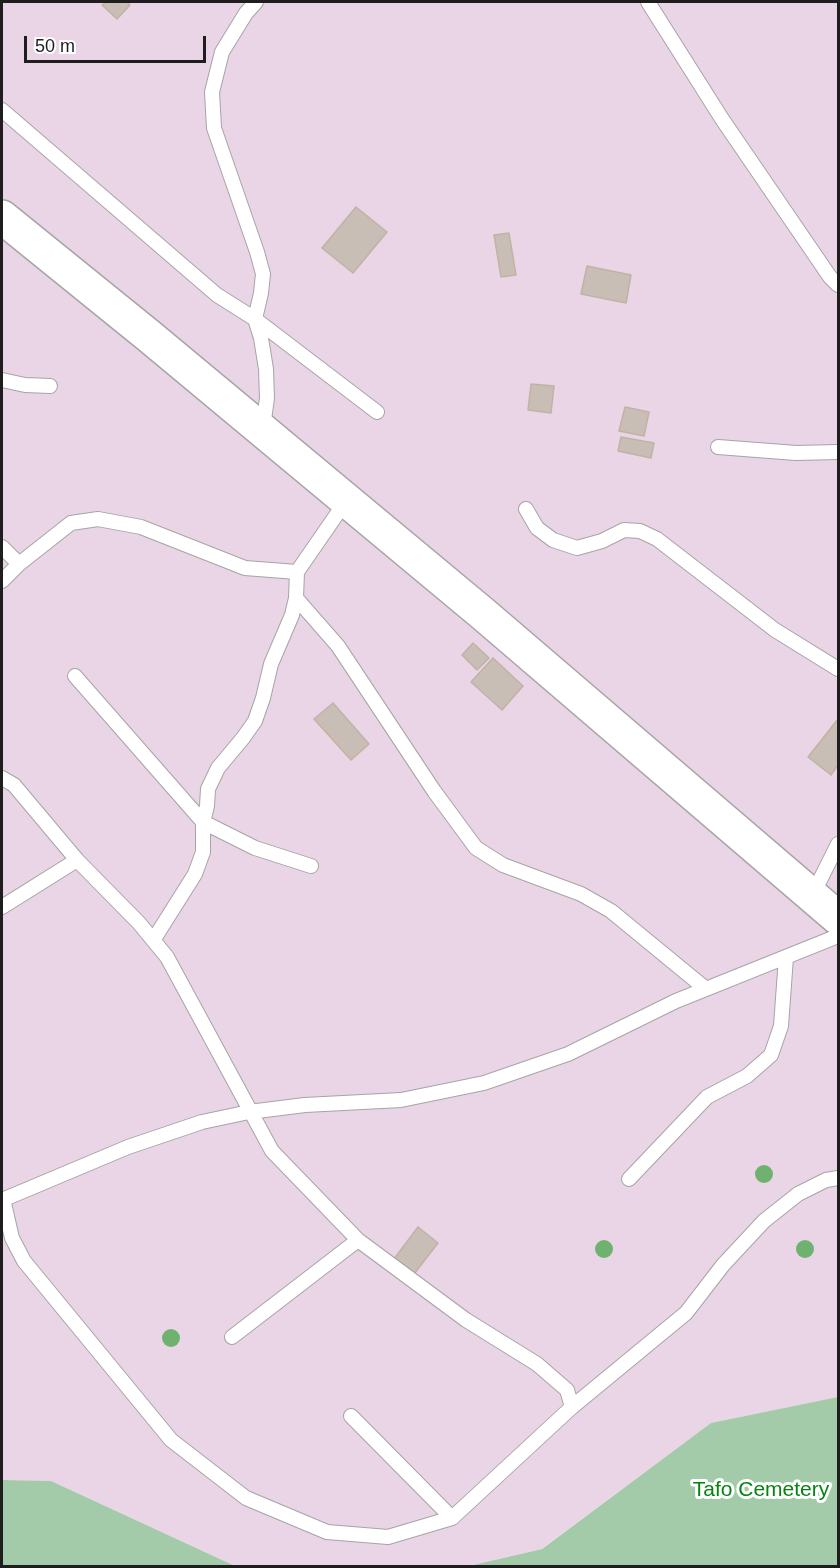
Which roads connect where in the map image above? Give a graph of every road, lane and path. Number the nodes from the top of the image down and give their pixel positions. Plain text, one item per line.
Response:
1 (256, 2) edge
2 (648, 2) edge
3 (2, 110) edge
4 (2, 218) edge
5 (838, 285) edge
6 (255, 319) junction
7 (2, 380) edge
8 (50, 386) dead end
9 (376, 412) dead end
10 (262, 432) junction
11 (718, 447) dead end
12 (838, 452) edge
13 (346, 501) junction
14 (526, 508) dead end
15 (2, 547) edge
16 (18, 564) junction
17 (297, 572) junction
18 (2, 581) edge
19 (296, 598) junction
20 (838, 669) edge
21 (75, 676) dead end
22 (2, 778) edge
23 (203, 822) junction
24 (838, 844) edge
25 (77, 860) junction
26 (312, 866) dead end
27 (812, 896) junction
28 (2, 908) edge
29 (838, 918) edge
30 (838, 936) edge
31 (154, 939) junction
32 (786, 957) junction
33 (706, 989) junction
34 (249, 1112) junction
35 (838, 1178) edge
36 (629, 1179) dead end
37 (2, 1200) edge
38 (358, 1240) junction
39 (232, 1337) dead end
40 (572, 1407) junction
41 (351, 1416) dead end
42 (452, 1518) junction

1 - 6 lane
2 - 5 lane
3 - 6 lane
4 - 10 street
6 - 9 lane
6 - 10 lane
7 - 8 lane
10 - 13 street
11 - 12 lane
13 - 17 lane
13 - 27 street
14 - 20 lane
15 - 16 lane
16 - 17 lane
16 - 18 lane
17 - 19 lane
19 - 23 lane
19 - 33 lane
21 - 23 lane
22 - 25 lane
23 - 26 lane
23 - 31 lane
24 - 27 lane
25 - 28 lane
25 - 31 lane
27 - 29 street
30 - 32 lane
31 - 34 lane
32 - 33 lane
32 - 36 lane
33 - 34 lane
34 - 37 lane
34 - 38 lane
35 - 40 lane
37 - 42 lane
38 - 39 lane
38 - 40 lane
40 - 42 lane
41 - 42 lane

